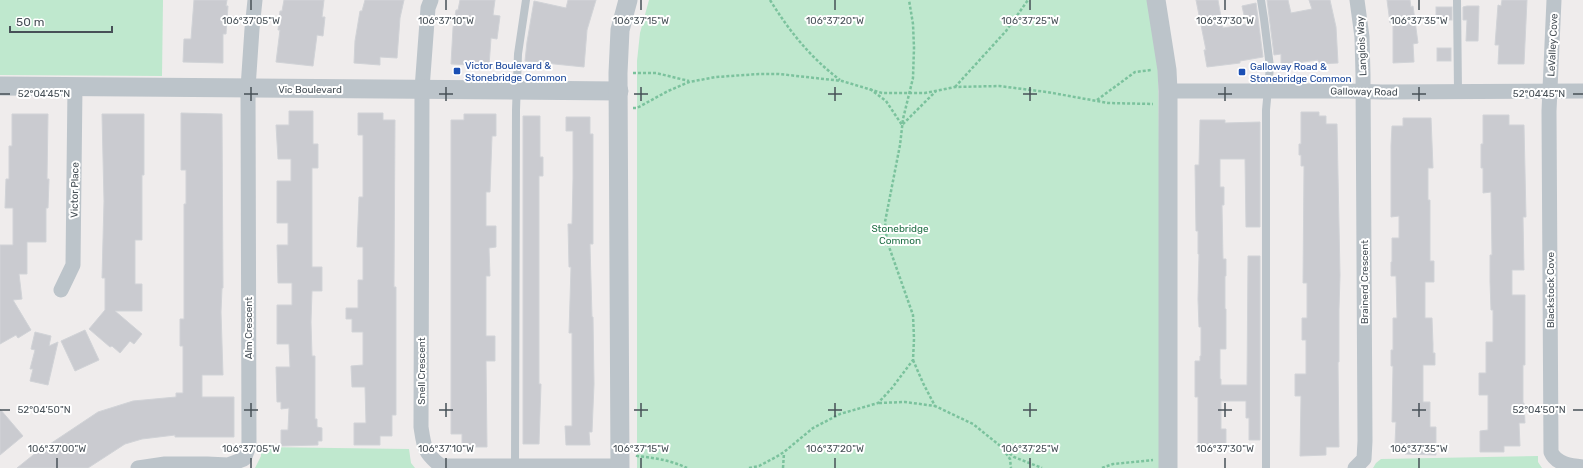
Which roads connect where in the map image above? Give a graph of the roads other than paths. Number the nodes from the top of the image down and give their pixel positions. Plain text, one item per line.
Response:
1 (256, 0) edge
2 (431, 0) edge
3 (526, 0) edge
4 (628, 0) edge
5 (1156, 0) edge
6 (1261, 0) edge
7 (1357, 0) edge
8 (1458, 0) edge
9 (1554, 0) edge
10 (0, 86) edge
11 (74, 86) junction
12 (248, 88) junction
13 (422, 89) junction
14 (517, 90) junction
15 (1550, 90) junction
16 (619, 91) junction
17 (1268, 91) junction
18 (1458, 91) junction
19 (1583, 91) edge
20 (1363, 92) junction
21 (1168, 99) junction
22 (62, 290) dead end
23 (1168, 464) edge
24 (626, 465) edge
25 (515, 466) junction
26 (1583, 467) edge
27 (138, 468) edge
28 (1266, 468) edge
29 (1355, 468) edge

1 - 12 street, Alm Crescent
2 - 13 street
3 - 14 lane
4 - 16 street
5 - 21 street
6 - 17 lane
7 - 20 street, Langlois Way
8 - 18 lane
9 - 15 street, LeValley Cove
10 - 11 street, Vic Boulevard
11 - 12 street, Vic Boulevard
11 - 22 street, Victor Place
12 - 13 street, Vic Boulevard
12 - 27 street, Alm Crescent
13 - 14 street, Vic Boulevard
13 - 25 street, Snell Crescent
14 - 16 street, Vic Boulevard
14 - 25 lane
15 - 18 street, Galloway Road
15 - 19 street, Galloway Road
15 - 26 street, Blackstock Cove
16 - 24 street
17 - 20 street, Galloway Road
17 - 21 street, Galloway Road
17 - 28 lane
18 - 20 street, Galloway Road
20 - 29 street, Brainerd Crescent
21 - 23 street
24 - 25 street, Snell Crescent

